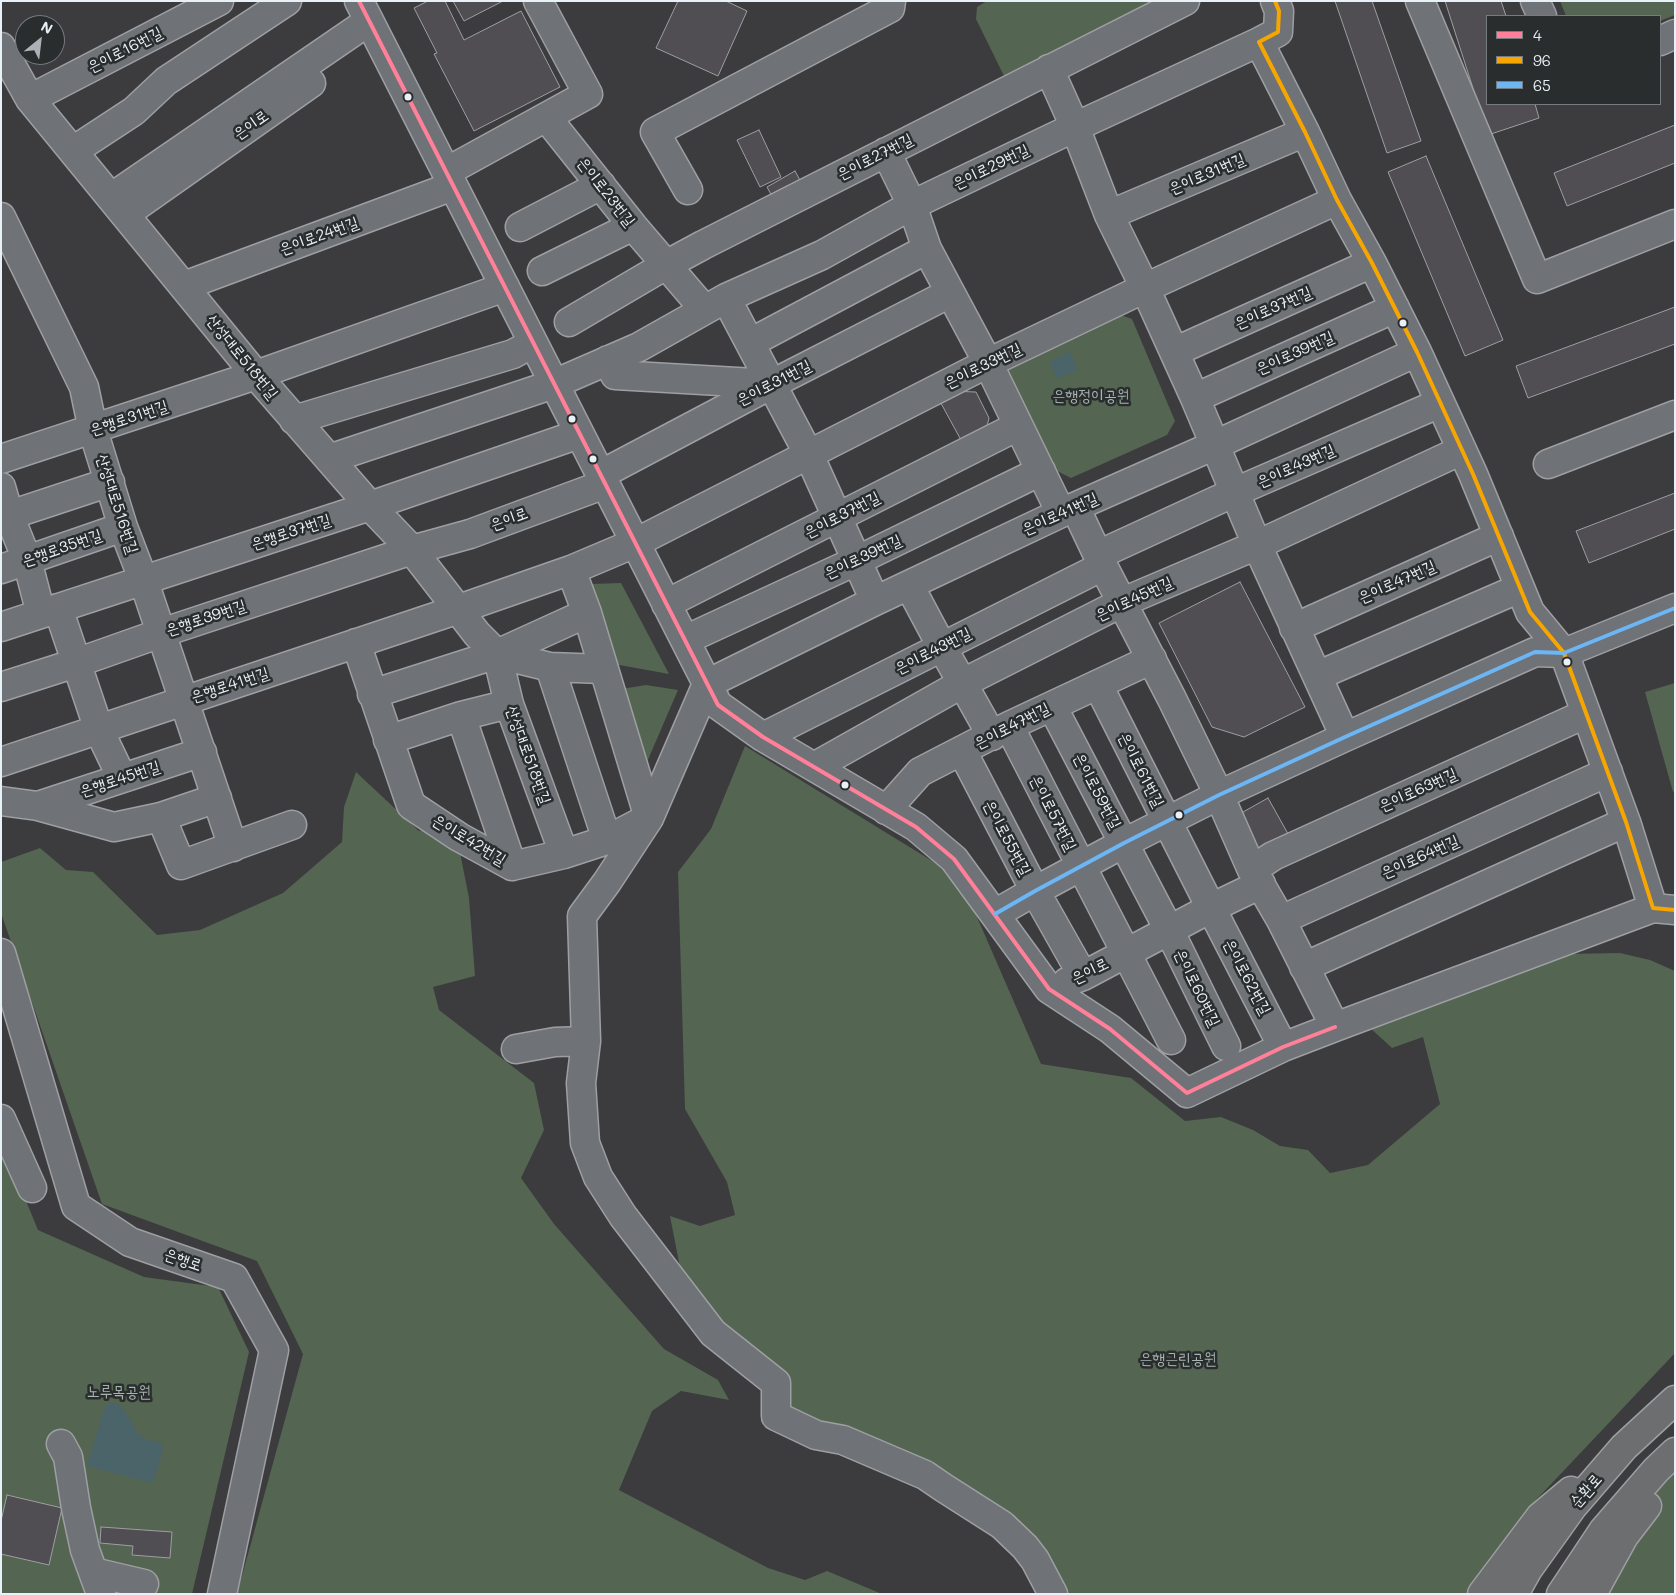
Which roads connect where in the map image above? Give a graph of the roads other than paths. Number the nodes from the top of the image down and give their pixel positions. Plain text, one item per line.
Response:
1 (219, 1) edge
2 (287, 1) edge
3 (538, 1) edge
4 (891, 1) edge
5 (1185, 1) edge
6 (1274, 1) edge
7 (1420, 1) edge
8 (1535, 1) edge
9 (179, 10) edge
10 (1542, 15) edge
11 (369, 19) edge
12 (1675, 34) edge
13 (1661, 41) edge
14 (1259, 42) junction
15 (1, 47) edge
16 (1049, 69) junction
17 (30, 99) junction
18 (548, 118) junction
19 (1075, 127) junction
20 (1305, 132) junction
21 (74, 151) junction
22 (886, 152) junction
23 (450, 179) junction
24 (601, 185) junction
25 (688, 190) dead end
26 (1337, 200) junction
27 (912, 205) junction
28 (118, 206) junction
29 (1109, 215) junction
30 (1675, 224) edge
31 (633, 226) junction
32 (4, 227) edge
33 (520, 227) dead end
34 (927, 250) junction
35 (1372, 263) junction
36 (666, 265) junction
37 (542, 271) dead end
38 (184, 286) junction
39 (505, 287) junction
40 (1145, 288) junction
41 (950, 293) junction
42 (715, 304) junction
43 (1395, 308) junction
44 (569, 322) dead end
45 (750, 343) junction
46 (523, 348) junction
47 (1174, 352) junction
48 (1417, 352) junction
49 (608, 360) junction
50 (988, 363) junction
51 (256, 376) junction
52 (554, 384) junction
53 (772, 384) junction
54 (1196, 398) junction
55 (1440, 403) junction
56 (1675, 415) edge
57 (294, 420) junction
58 (1018, 426) junction
59 (93, 430) junction
60 (579, 434) junction
61 (1215, 445) junction
62 (1462, 450) junction
63 (809, 455) junction
64 (1, 459) edge
65 (329, 459) junction
66 (1548, 464) dead end
67 (1041, 471) junction
68 (603, 480) junction
69 (110, 482) junction
70 (1, 487) edge
71 (1235, 492) junction
72 (370, 506) junction
73 (1068, 510) junction
74 (5, 516) edge
75 (837, 517) junction
76 (123, 527) junction
77 (1499, 536) junction
78 (635, 543) junction
79 (1257, 545) junction
80 (412, 550) junction
81 (27, 560) junction
82 (856, 561) junction
83 (1101, 561) junction
84 (1, 569) edge
85 (571, 570) junction
86 (143, 580) junction
87 (909, 585) junction
88 (1520, 588) junction
89 (875, 601) junction
90 (1123, 602) junction
91 (666, 604) junction
92 (1675, 608) edge
93 (459, 609) junction
94 (50, 610) junction
95 (587, 613) junction
96 (1, 628) edge
97 (1294, 628) junction
98 (161, 633) junction
99 (684, 640) junction
100 (356, 644) junction
101 (942, 647) junction
102 (1564, 653) junction
103 (497, 654) junction
104 (1152, 659) junction
105 (76, 663) junction
106 (550, 667) junction
107 (603, 668) junction
108 (1317, 676) junction
109 (963, 683) junction
110 (707, 684) junction
111 (1098, 685) junction
112 (1, 687) edge
113 (372, 694) junction
114 (184, 700) junction
115 (508, 704) junction
116 (1052, 706) junction
117 (1585, 714) junction
118 (461, 716) junction
119 (99, 730) junction
120 (1001, 731) junction
121 (763, 737) junction
122 (1345, 737) junction
123 (388, 740) junction
124 (962, 751) junction
125 (202, 752) junction
126 (1, 762) edge
127 (814, 767) junction
128 (1608, 772) junction
129 (122, 778) junction
130 (1219, 795) junction
131 (217, 798) junction
132 (1, 801) edge
133 (38, 806) junction
134 (886, 810) junction
135 (161, 817) junction
136 (649, 818) junction
137 (1167, 822) junction
138 (1626, 822) junction
139 (292, 824) dead end
140 (607, 840) junction
141 (1124, 843) junction
142 (233, 847) junction
143 (564, 854) junction
144 (512, 866) junction
145 (1081, 866) junction
146 (1256, 877) junction
147 (1035, 891) junction
148 (1210, 908) junction
149 (1664, 909) edge
150 (996, 914) junction
151 (1281, 920) junction
152 (1169, 930) junction
153 (1126, 952) junction
154 (1, 953) edge
155 (1304, 968) junction
156 (1083, 976) junction
157 (1049, 990) junction
158 (1335, 1027) junction
159 (1171, 1040) dead end
160 (586, 1041) junction
161 (1226, 1046) dead end
162 (1283, 1047) junction
163 (516, 1049) dead end
164 (1, 1118) edge
165 (32, 1188) dead end
166 (1675, 1400) edge
167 (61, 1444) dead end
168 (1624, 1447) junction
169 (1675, 1452) edge
170 (1675, 1468) edge
171 (97, 1583) edge
172 (144, 1584) dead end
173 (222, 1594) edge
174 (1053, 1594) edge
175 (1482, 1594) edge
176 (1514, 1594) edge
177 (1561, 1594) edge
178 (1592, 1594) edge

1 - 9 street, 은이로16번길
2 - 21 street
3 - 18 street
4 - 25 street
5 - 16 street, 은이로27번길
6 - 14 street, 은이로29번길
7 - 30 street
8 - 10 street
9 - 17 street, 은이로16번길
11 - 23 street
11 - 28 street
12 - 13 street
14 - 19 street, 은이로29번길
14 - 20 street
15 - 17 street, 산성대로518번길
16 - 19 street
16 - 22 street, 은이로27번길
17 - 21 street, 산성대로518번길
18 - 23 street
18 - 24 street, 은이로23번길
19 - 27 street, 은이로29번길
19 - 29 street
20 - 26 street
20 - 29 street, 은이로31번길
21 - 28 street, 산성대로518번길
22 - 27 street
22 - 36 street, 은이로27번길
23 - 38 street, 은이로24번길
23 - 39 street
24 - 31 street, 은이로23번길
24 - 33 street
26 - 35 street
26 - 40 street, 은이로33번길
27 - 34 street
27 - 42 street, 은이로29번길
28 - 38 street, 산성대로518번길
29 - 40 street
31 - 36 street, 은이로23번길
31 - 37 street
32 - 59 street, 산성대로516번길
34 - 41 street
34 - 45 street
35 - 43 street
35 - 47 street, 은이로37번길
36 - 42 street, 은이로23번길
36 - 44 street, 은이로27번길
38 - 51 street, 산성대로518번길
39 - 46 street
39 - 51 street
40 - 47 street
40 - 50 street, 은이로33번길
41 - 50 street
41 - 53 street, 은이로31번길
42 - 45 street
42 - 49 street, 은이로29번길
43 - 48 street
43 - 54 street, 은이로39번길
45 - 53 street
46 - 52 street
46 - 57 street
47 - 54 street
48 - 55 street
48 - 61 street, 은이로41번길
49 - 52 street, 은이로29번길
49 - 53 street
50 - 58 street
50 - 63 street, 은이로33번길
51 - 57 street, 산성대로518번길
51 - 59 street, 은행로31번길
52 - 60 street
52 - 65 street
53 - 63 street
53 - 68 street, 은이로31번길
54 - 61 street
55 - 62 street
55 - 71 street, 은이로43번길
56 - 66 street
57 - 65 street, 산성대로518번길
58 - 67 street
58 - 75 street, 은이로37번길
59 - 64 street, 은행로31번길
59 - 69 street, 산성대로516번길
60 - 68 street
60 - 72 street, 은행로37번길
61 - 71 street
61 - 73 street, 은이로41번길
62 - 77 street
62 - 79 street, 은이로45번길
63 - 75 street
63 - 78 street, 은이로33번길
65 - 72 street, 산성대로518번길
67 - 73 street
67 - 82 street, 은이로39번길
68 - 78 street
68 - 80 street, 은이로
69 - 74 street
69 - 76 street, 산성대로516번길
70 - 74 street
71 - 79 street
71 - 83 street, 은이로43번길
72 - 80 street, 산성대로518번길
72 - 86 street, 은행로37번길
73 - 83 street
73 - 87 street, 은이로41번길
74 - 81 street
75 - 82 street
75 - 91 street, 은이로37번길
76 - 81 street, 은행로35번길
76 - 86 street, 산성대로516번길
77 - 88 street
77 - 97 street, 은이로47번길
78 - 85 street
78 - 91 street
79 - 90 street, 은이로45번길
79 - 97 street
80 - 93 street, 산성대로518번길
80 - 98 street, 은행로39번길
81 - 84 street, 은행로35번길
81 - 94 street
82 - 89 street
82 - 99 street, 은이로39번길
83 - 90 street
83 - 101 street, 은이로43번길
85 - 93 street
85 - 95 street
86 - 94 street, 은행로37번길
86 - 98 street, 산성대로516번길
87 - 89 street, 은이로41번길
87 - 101 street, 은이로57번길
88 - 102 street
88 - 108 street
89 - 110 street, 은이로41번길
90 - 104 street
90 - 109 street, 은이로45번길
91 - 99 street
92 - 102 street
93 - 100 street, 은행로41번길
93 - 103 street, 산성대로518번길
94 - 96 street, 은행로37번길
94 - 105 street
95 - 103 street
95 - 107 street
97 - 108 street
98 - 105 street, 은행로39번길
98 - 114 street, 산성대로516번길
99 - 110 street
100 - 113 street, 은이로42번길
100 - 114 street, 은행로41번길
101 - 109 street, 은이로57번길
101 - 121 street, 은이로43번길
102 - 117 street
102 - 122 street
103 - 106 street
103 - 113 street
103 - 115 street, 산성대로518번길
104 - 111 street, 은이로47번길
104 - 130 street
105 - 112 street, 은행로39번길
105 - 119 street
106 - 107 street
106 - 140 street
107 - 136 street
108 - 122 street
109 - 120 street, 은이로57번길
109 - 127 street, 은이로45번길
110 - 121 street
110 - 136 street
111 - 116 street, 은이로47번길
111 - 137 street, 은이로61번길
113 - 123 street, 은이로42번길
114 - 119 street, 은행로41번길
114 - 125 street, 산성대로516번길
115 - 118 street
115 - 143 street, 산성대로518번길
116 - 120 street, 은이로47번길
116 - 141 street, 은이로59번길
117 - 128 street
117 - 146 street, 은이로63번길
118 - 123 street
118 - 144 street
119 - 126 street, 은행로41번길
119 - 129 street
120 - 124 street, 은이로47번길
120 - 145 street, 은이로57번길
121 - 127 street
122 - 130 street
123 - 144 street, 은이로42번길
124 - 134 street, 은이로47번길
124 - 147 street, 은이로55번길
125 - 129 street, 은행로45번길
125 - 131 street, 산성대로516번길
127 - 134 street
128 - 138 street
128 - 151 street, 은이로64번길
129 - 133 street, 은행로45번길
130 - 137 street
130 - 146 street
131 - 135 street, 은행로45번길
131 - 142 street, 산성대로516번길
132 - 133 street, 은행로45번길
133 - 135 street, 은행로45번길
134 - 150 street
135 - 142 street
136 - 140 street, 은이로42번길
136 - 160 street
137 - 141 street
137 - 148 street, 은이로61번길
138 - 149 street
138 - 155 street
139 - 142 street
140 - 143 street, 은이로42번길
141 - 145 street
141 - 152 street, 은이로59번길
143 - 144 street, 은이로42번길
145 - 147 street
145 - 153 street, 은이로57번길
146 - 148 street, 은이로
146 - 151 street
147 - 150 street
147 - 156 street, 은이로55번길
148 - 152 street, 은이로
148 - 162 street, 은이로62번길
149 - 158 street
150 - 157 street
151 - 155 street
152 - 153 street, 은이로
152 - 161 street, 은이로60번길
153 - 156 street, 은이로
153 - 159 street, 은이로
154 - 173 street, 은행로
155 - 158 street
156 - 157 street, 은이로
157 - 162 street
158 - 162 street
160 - 163 street
160 - 174 street
164 - 165 street
166 - 168 main road, 순환로
167 - 171 street
168 - 175 main road
168 - 176 main road, 순환로
169 - 177 main road
170 - 178 main road
171 - 172 street

